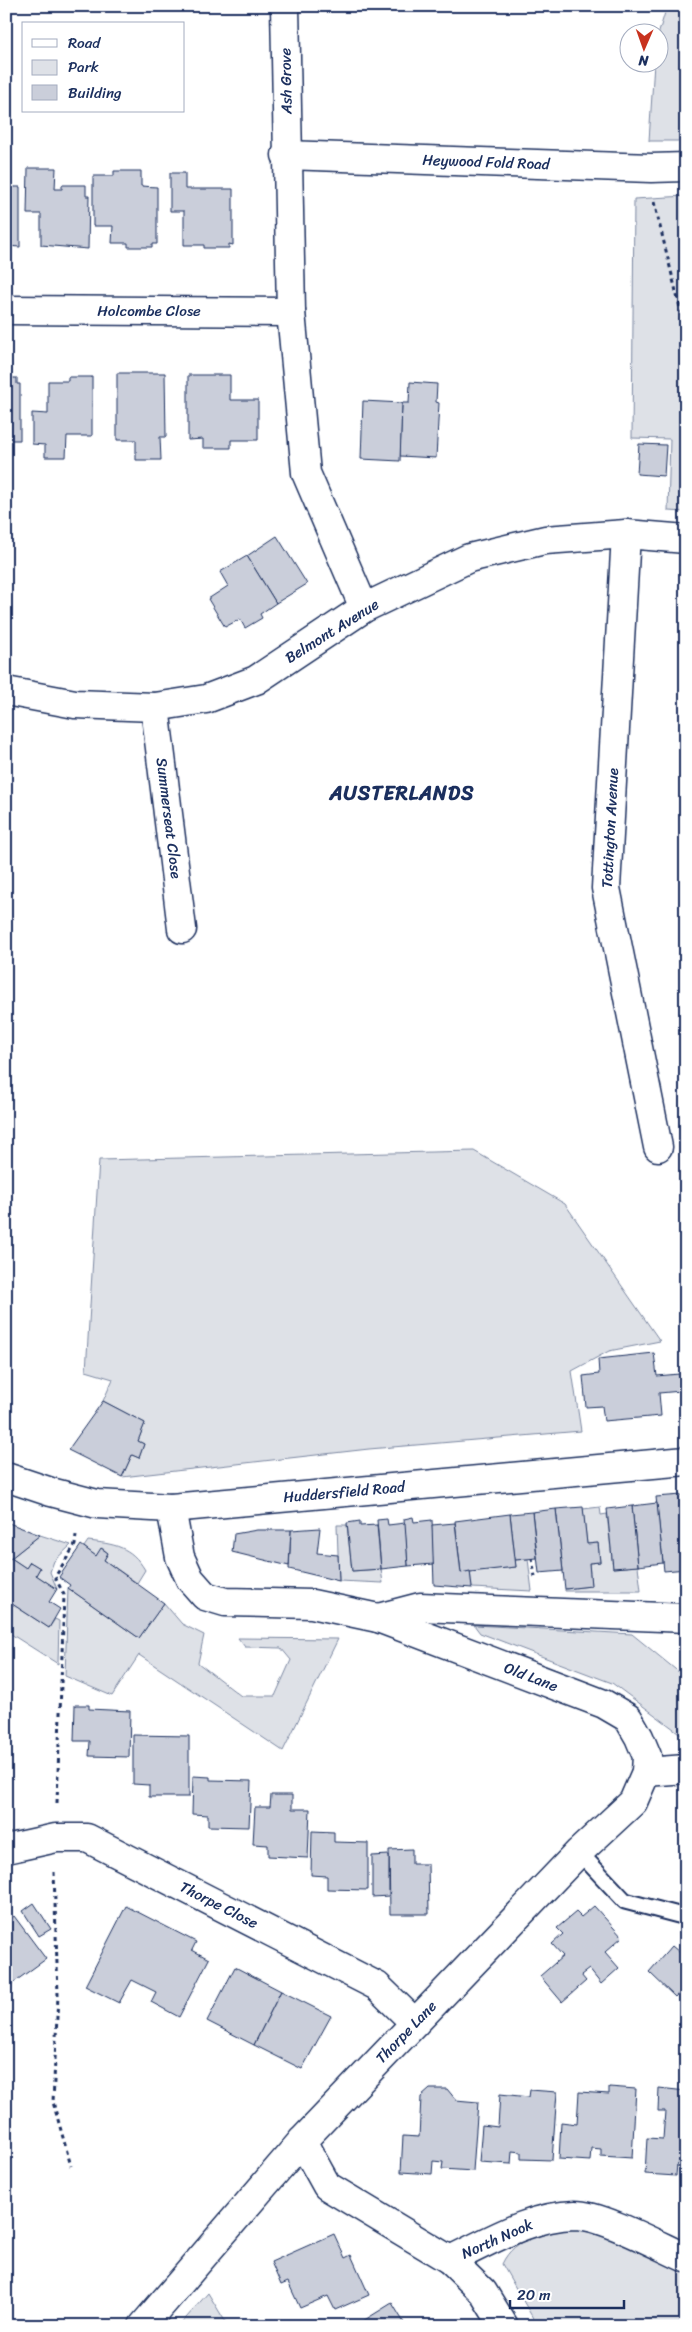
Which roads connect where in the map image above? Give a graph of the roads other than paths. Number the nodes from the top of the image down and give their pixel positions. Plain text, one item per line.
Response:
1 (285, 6) edge
2 (286, 155) junction
3 (686, 167) edge
4 (6, 310) edge
5 (291, 312) junction
6 (626, 534) junction
7 (686, 539) edge
8 (364, 608) junction
9 (6, 691) edge
10 (155, 707) junction
11 (182, 929) dead end
12 (658, 1147) dead end
13 (686, 1461) edge
14 (6, 1478) edge
15 (171, 1508) junction
16 (378, 1618) junction
17 (686, 1618) edge
18 (686, 1769) edge
19 (646, 1772) junction
20 (6, 1849) edge
21 (578, 1852) junction
22 (686, 1917) edge
23 (415, 2022) junction
24 (302, 2141) junction
25 (686, 2258) edge
26 (450, 2260) junction
27 (144, 2326) edge
28 (504, 2326) edge

1 - 2 street, Ash Grove
2 - 3 street, Heywood Fold Road
2 - 5 street, Ash Grove
4 - 5 street, Holcombe Close
5 - 8 street, Ash Grove
6 - 7 street, Belmont Avenue
6 - 8 street, Belmont Avenue
6 - 12 street, Tottington Avenue
8 - 10 street, Belmont Avenue
9 - 10 street, Belmont Avenue
10 - 11 street, Summerseat Close
13 - 15 street, Huddersfield Road
14 - 15 street, Huddersfield Road
15 - 16 street, Old Lane
16 - 17 street, Old Lane
16 - 19 street, Old Lane
18 - 19 street
19 - 21 street, Thorpe Lane
20 - 23 street, Thorpe Close
21 - 22 lane
21 - 23 street, Thorpe Lane
23 - 24 street, Thorpe Lane
24 - 26 street, North Nook
24 - 27 street, Thorpe Lane
25 - 26 street, North Nook
26 - 28 street, North Nook

